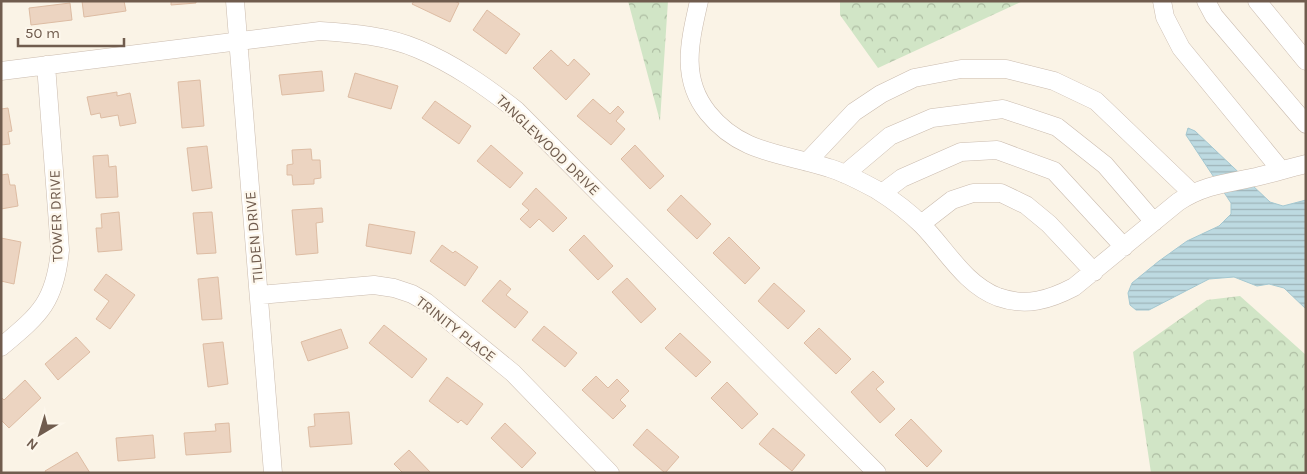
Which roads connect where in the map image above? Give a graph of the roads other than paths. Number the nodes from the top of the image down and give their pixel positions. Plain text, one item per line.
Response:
1 (236, 1) edge
2 (699, 1) edge
3 (1162, 1) edge
4 (1206, 1) edge
5 (1257, 1) edge
6 (239, 41) junction
7 (1306, 61) edge
8 (46, 64) junction
9 (1, 70) edge
10 (1306, 124) edge
11 (807, 162) junction
12 (1306, 164) edge
13 (1281, 170) junction
14 (845, 174) junction
15 (1199, 190) junction
16 (882, 193) junction
17 (1154, 222) junction
18 (920, 224) junction
19 (1124, 247) junction
20 (1094, 272) junction
21 (259, 295) junction
22 (1, 347) edge
23 (273, 473) edge
24 (610, 473) edge
25 (877, 473) edge

1 - 6 street, TILDEN DRIVE
2 - 11 street
3 - 13 street
4 - 10 street
5 - 7 street
6 - 8 street, TANGLEWOOD DRIVE
6 - 21 street, TILDEN DRIVE
6 - 25 street, TANGLEWOOD DRIVE
8 - 9 street, TANGLEWOOD DRIVE
8 - 22 street, TOWER DRIVE
11 - 14 street
11 - 15 street
12 - 13 street
13 - 15 street
14 - 16 street
14 - 17 street
15 - 17 street
16 - 18 street
16 - 19 street
17 - 19 street
18 - 20 street
18 - 20 street
19 - 20 street
21 - 23 street, TILDEN DRIVE
21 - 24 street, TRINITY PLACE

